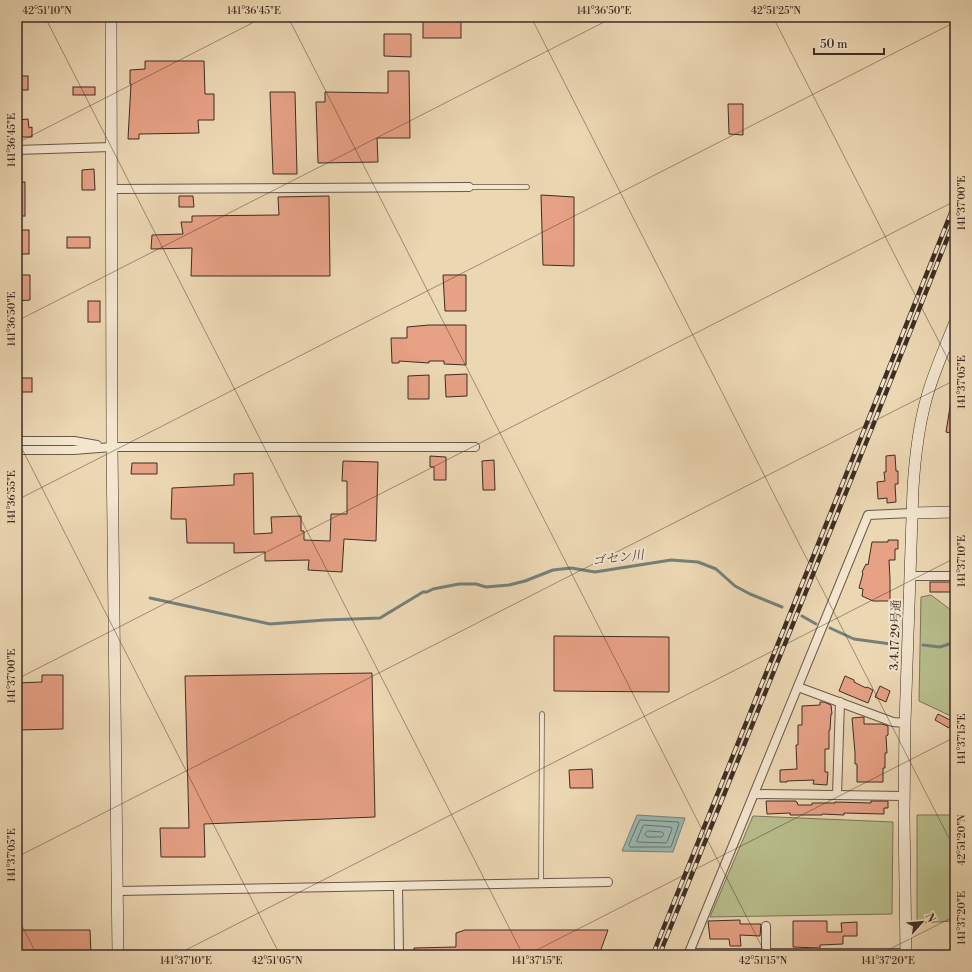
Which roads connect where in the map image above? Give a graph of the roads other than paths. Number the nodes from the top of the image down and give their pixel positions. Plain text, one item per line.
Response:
1 (110, 17) edge
2 (111, 147) junction
3 (17, 150) edge
4 (468, 187) joint
5 (527, 187) dead end
6 (112, 189) junction
7 (955, 322) edge
8 (950, 348) edge
9 (17, 442) edge
10 (112, 447) junction
11 (475, 447) dead end
12 (17, 450) edge
13 (955, 512) edge
14 (912, 513) junction
15 (910, 576) junction
16 (955, 576) edge
17 (798, 687) junction
18 (840, 702) junction
19 (542, 714) dead end
20 (906, 723) junction
21 (754, 794) junction
22 (837, 795) junction
23 (904, 796) junction
24 (608, 882) dead end
25 (541, 884) junction
26 (398, 886) junction
27 (118, 891) junction
28 (766, 926) dead end
29 (689, 954) edge
30 (766, 954) edge
31 (906, 954) edge
32 (118, 955) edge
33 (399, 955) edge

1 - 2 street
2 - 3 street
2 - 6 street
4 - 5 lane
4 - 6 street
6 - 10 street
7 - 8 street, 3.4.17 29号通
8 - 14 street, 3.4.17 29号通
9 - 10 street
10 - 11 street
10 - 12 street
10 - 27 street
13 - 14 street
14 - 15 street, 3.4.17 29号通
14 - 17 street
15 - 16 street
15 - 20 street, 3.4.17 29号通
17 - 18 street
17 - 21 street
18 - 20 street
18 - 22 street
19 - 25 lane
20 - 23 street, 3.4.17 29号通
21 - 22 street
21 - 29 street
22 - 23 street
23 - 31 street, 3.4.17 29号通
24 - 25 street
25 - 26 street
26 - 27 street
26 - 33 street
27 - 32 street
28 - 30 street
29 - 30 street
30 - 31 street

